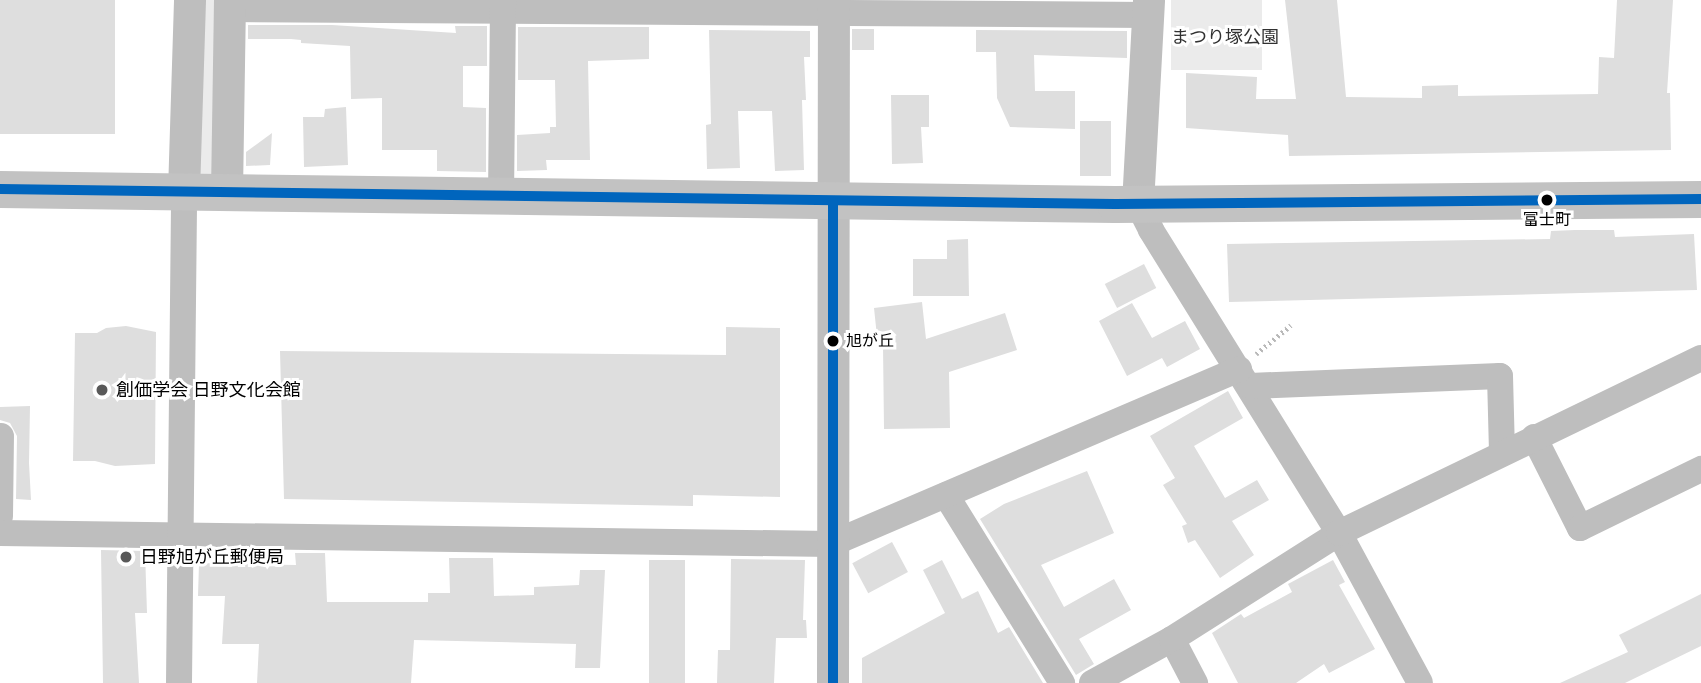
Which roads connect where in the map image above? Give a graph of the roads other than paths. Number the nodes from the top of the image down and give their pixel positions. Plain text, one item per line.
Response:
1 (190, 0) edge
2 (230, 4) edge
3 (503, 4) edge
4 (834, 6) edge
5 (1149, 7) edge
6 (0, 189) edge
7 (184, 191) junction
8 (227, 192) junction
9 (501, 197) junction
10 (1701, 199) edge
11 (833, 202) junction
12 (1138, 204) junction
13 (1701, 358) edge
14 (1245, 377) junction
15 (1, 436) edge
16 (1534, 437) junction
17 (1502, 453) junction
18 (1701, 469) edge
19 (946, 495) junction
20 (0, 516) edge
21 (0, 533) edge
22 (1339, 533) junction
23 (180, 536) junction
24 (831, 544) junction
25 (1172, 639) junction
26 (179, 683) edge
27 (833, 683) edge
28 (1062, 683) edge
29 (1092, 683) edge
30 (1195, 683) edge
31 (1420, 683) edge

1 - 7 street
2 - 3 street
2 - 8 street
3 - 4 street
3 - 9 street
4 - 5 street
4 - 11 street
5 - 12 street
6 - 7 main road
7 - 8 main road
7 - 23 street
8 - 9 main road
9 - 11 main road
10 - 12 main road
11 - 12 main road
11 - 24 street
12 - 14 street
13 - 16 street
14 - 17 street
14 - 19 street
14 - 22 street
15 - 20 street
16 - 17 street
16 - 18 street
17 - 22 street
19 - 24 street
19 - 28 street
21 - 23 street
22 - 25 street
22 - 31 street
23 - 24 street
23 - 26 street
24 - 27 street
25 - 29 street
25 - 30 street

